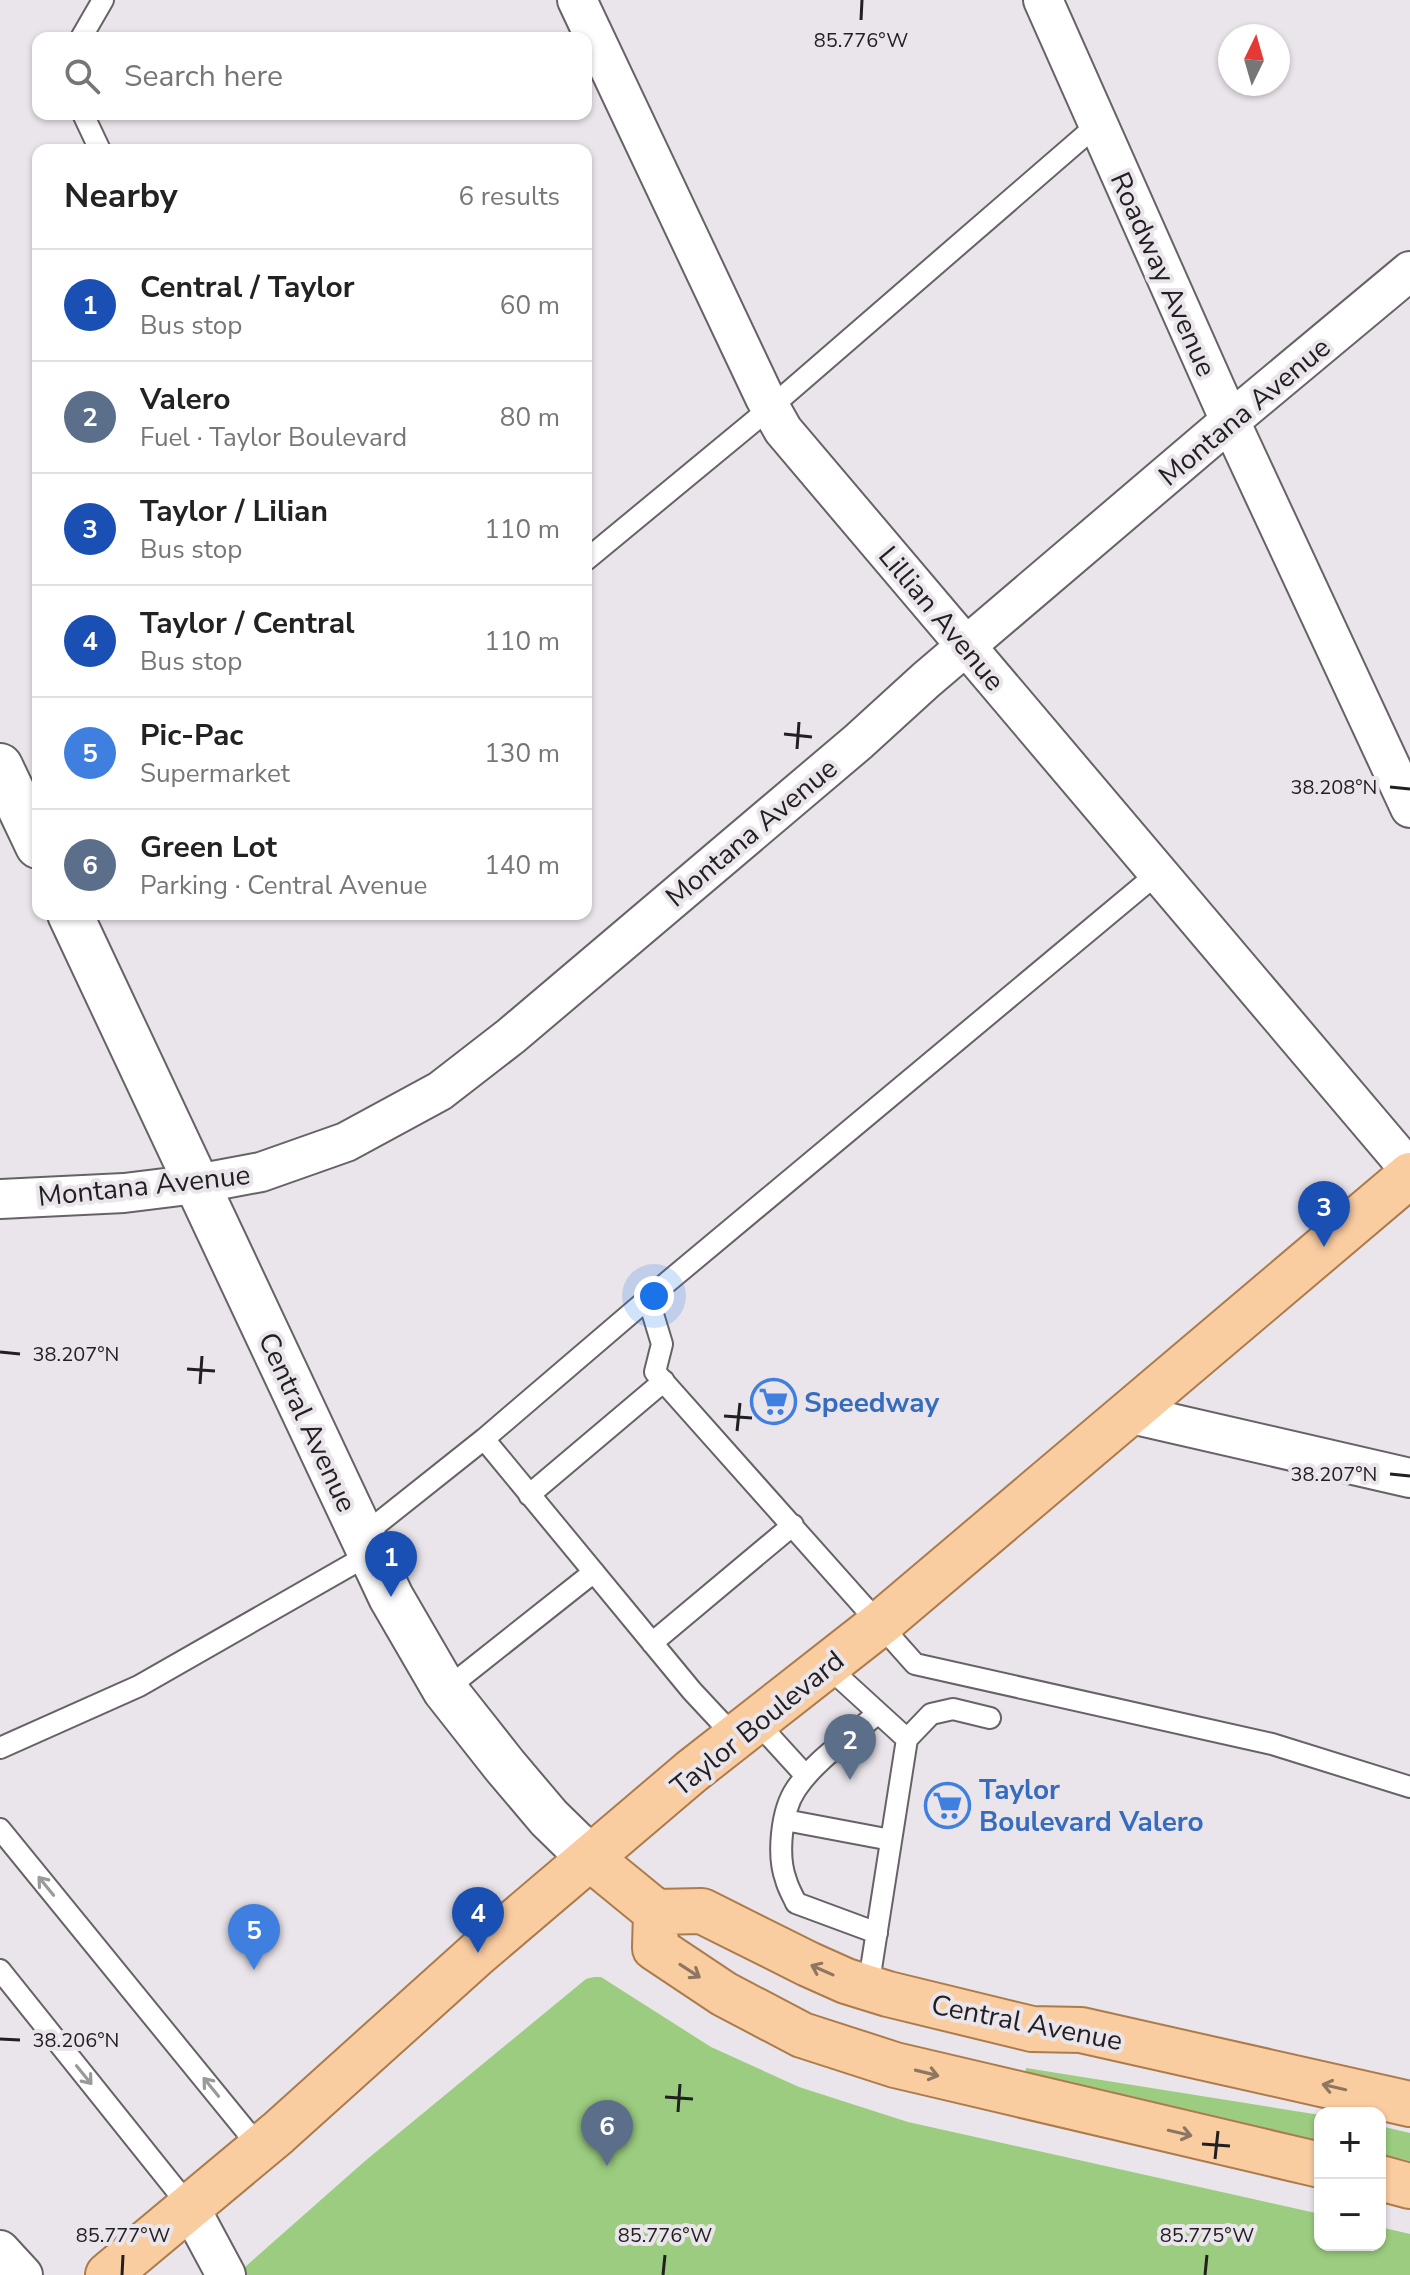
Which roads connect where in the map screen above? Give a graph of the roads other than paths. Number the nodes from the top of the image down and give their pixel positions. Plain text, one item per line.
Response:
1 (103, 0) edge
2 (577, 0) edge
3 (1043, 0) edge
4 (84, 32) edge
5 (86, 120) edge
6 (1098, 124) junction
7 (97, 144) edge
8 (1410, 271) edge
9 (770, 408) junction
10 (1230, 421) junction
11 (592, 555) edge
12 (967, 647) junction
13 (0, 766) edge
14 (1410, 808) edge
15 (32, 833) edge
16 (1158, 873) junction
17 (73, 920) edge
18 (1410, 1172) edge
19 (197, 1184) junction
20 (0, 1199) edge
21 (648, 1298) junction
22 (664, 1381) junction
23 (1127, 1413) junction
24 (484, 1439) junction
25 (1410, 1478) edge
26 (529, 1495) junction
27 (793, 1525) junction
28 (366, 1545) junction
29 (594, 1572) junction
30 (881, 1623) junction
31 (652, 1643) junction
32 (827, 1666) junction
33 (445, 1690) junction
34 (878, 1713) junction
35 (990, 1718) dead end
36 (745, 1728) junction
37 (907, 1739) junction
38 (0, 1748) edge
39 (806, 1776) junction
40 (1410, 1787) edge
41 (785, 1820) junction
42 (0, 1829) edge
43 (891, 1840) junction
44 (590, 1858) junction
45 (656, 1912) junction
46 (877, 1933) junction
47 (0, 1970) edge
48 (868, 1988) junction
49 (1410, 2104) edge
50 (260, 2148) junction
51 (1314, 2164) edge
52 (1384, 2179) edge
53 (1410, 2186) edge
54 (189, 2206) junction
55 (0, 2250) edge
56 (23, 2275) edge
57 (108, 2275) edge
58 (226, 2275) edge

1 - 4 lane
2 - 9 street, Lillian Avenue
3 - 6 street, Roadway Avenue
5 - 7 lane
6 - 9 lane
6 - 10 street, Roadway Avenue
8 - 10 street, Montana Avenue
9 - 11 lane
9 - 12 street, Lillian Avenue
10 - 12 street, Montana Avenue
10 - 14 street, Roadway Avenue
12 - 16 street, Lillian Avenue
12 - 19 street, Montana Avenue
13 - 15 street
16 - 18 street, Lillian Avenue
16 - 21 lane
17 - 19 street, Central Avenue
18 - 23 main road, Taylor Boulevard
19 - 20 street, Montana Avenue
19 - 28 street, Central Avenue
21 - 22 lane
21 - 24 lane
22 - 26 lane
22 - 27 lane
23 - 25 street
23 - 30 main road, Taylor Boulevard
24 - 26 lane
24 - 28 lane
26 - 29 lane
27 - 30 lane
27 - 31 lane
28 - 33 street, Central Avenue
28 - 38 lane
29 - 31 lane
29 - 33 lane
30 - 32 main road, Taylor Boulevard
30 - 40 lane
31 - 36 lane
32 - 34 lane
32 - 36 main road, Taylor Boulevard
33 - 44 street, Central Avenue
34 - 37 lane
34 - 39 lane
35 - 37 lane
36 - 39 lane
36 - 44 main road, Taylor Boulevard
37 - 43 lane
39 - 41 lane
41 - 43 lane
41 - 46 lane
50 -> 42 lane
43 - 46 lane
44 - 45 main road, Central Avenue
44 - 50 main road, Taylor Boulevard
48 -> 45 main road, Central Avenue
45 -> 51 main road
46 - 48 lane
47 -> 54 lane
49 -> 48 main road, Central Avenue
50 - 54 main road, Taylor Boulevard
52 - 53 main road
54 - 57 main road, Taylor Boulevard
54 - 58 street
55 - 56 street

